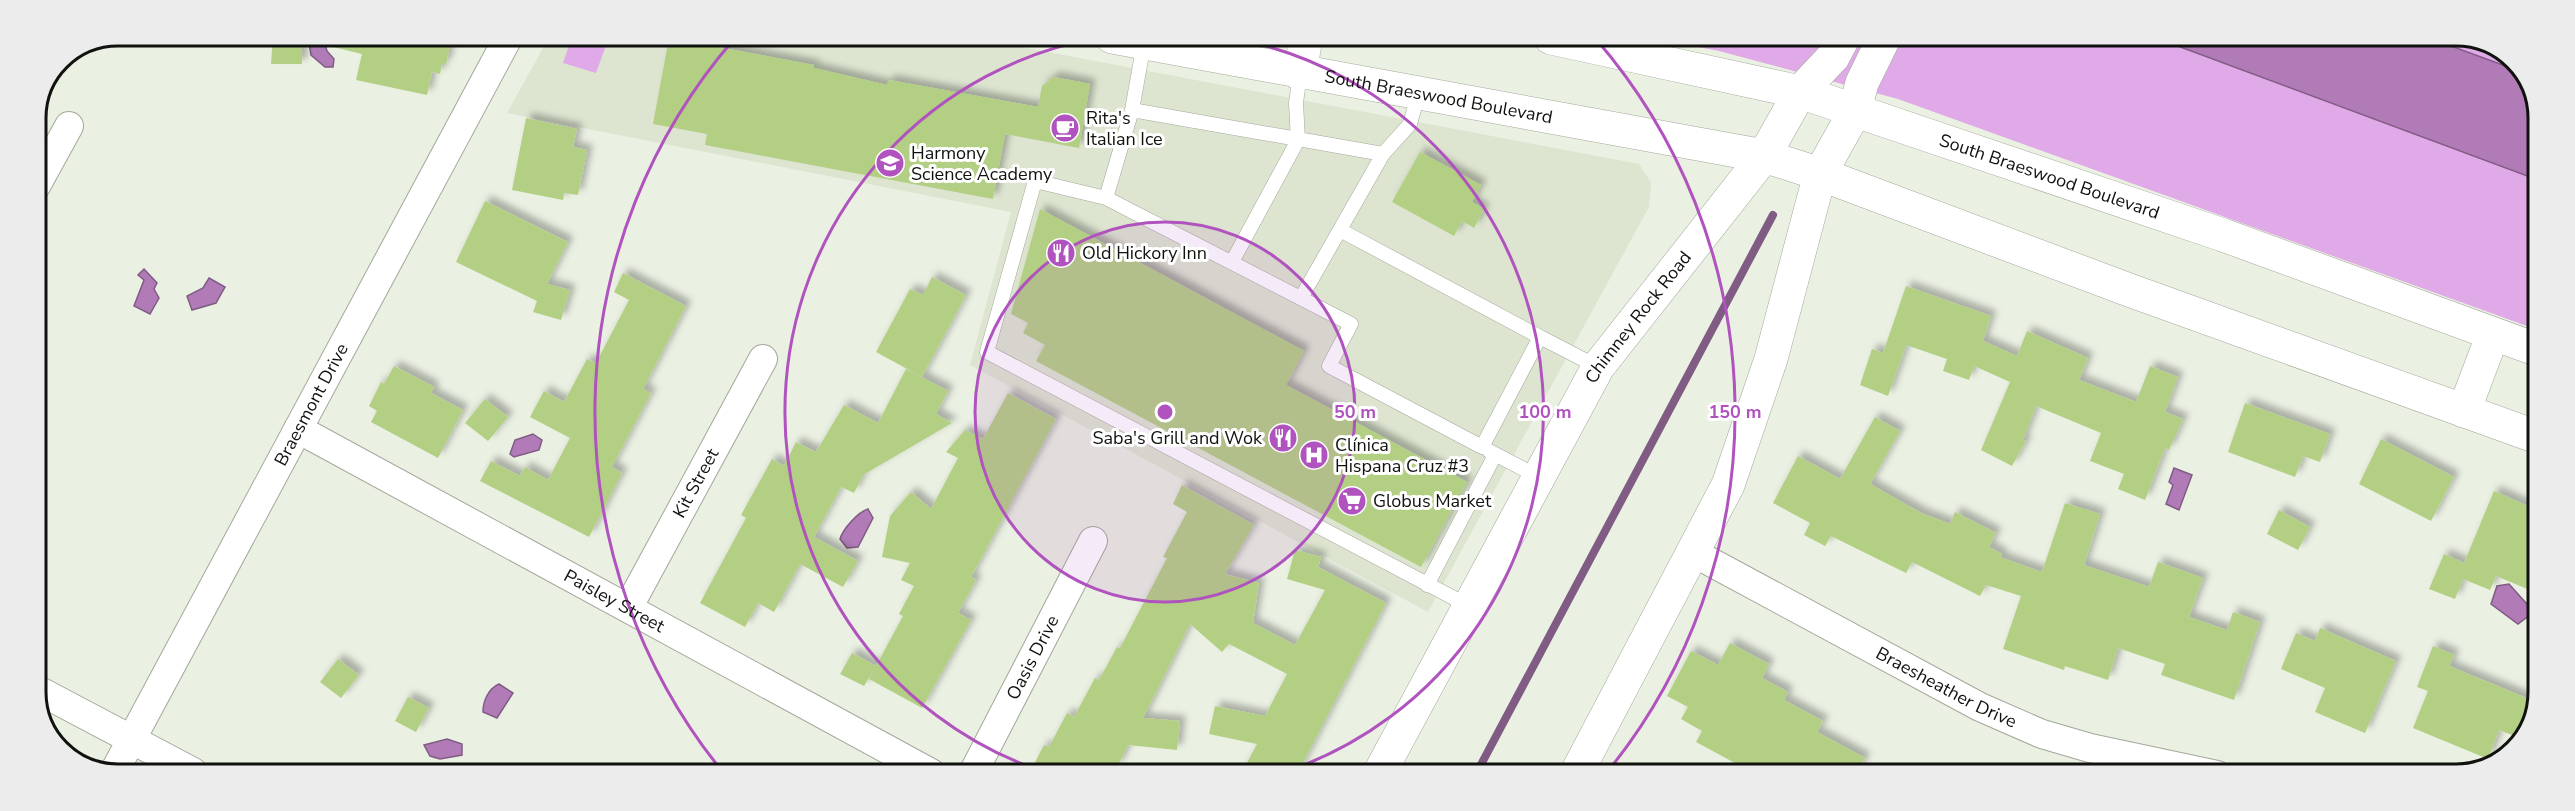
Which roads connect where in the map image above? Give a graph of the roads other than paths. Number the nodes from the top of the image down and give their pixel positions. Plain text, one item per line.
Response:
1 (503, 47) edge
2 (1143, 47) edge
3 (1164, 47) edge
4 (1304, 47) edge
5 (1592, 47) edge
6 (1838, 47) edge
7 (1880, 47) edge
8 (1300, 74) junction
9 (1800, 92) junction
10 (1418, 95) junction
11 (1132, 110) junction
12 (1854, 112) junction
13 (69, 126) dead end
14 (1298, 140) junction
15 (1383, 154) junction
16 (1764, 156) junction
17 (47, 166) edge
18 (1820, 174) junction
19 (1106, 198) junction
20 (1340, 230) junction
21 (1232, 262) junction
22 (1301, 298) junction
23 (2493, 334) junction
24 (1540, 337) junction
25 (2528, 346) edge
26 (763, 358) dead end
27 (1598, 367) junction
28 (2464, 411) junction
29 (298, 429) junction
30 (2528, 434) edge
31 (1482, 447) junction
32 (1495, 455) junction
33 (1540, 477) junction
34 (1093, 541) dead end
35 (1694, 553) junction
36 (1427, 585) junction
37 (1471, 607) junction
38 (628, 608) junction
39 (47, 695) edge
40 (131, 740) junction
41 (118, 764) edge
42 (178, 764) edge
43 (914, 764) edge
44 (978, 764) edge
45 (1385, 764) edge
46 (1581, 764) edge
47 (2165, 764) edge

1 - 29 street, Braesmont Drive
2 - 11 lane
3 - 8 main road, South Braeswood Boulevard
4 - 8 main road
5 - 9 main road, South Braeswood Boulevard
6 - 9 main road, Chimney Rock Road
7 - 12 main road
8 - 10 main road, South Braeswood Boulevard
8 - 14 lane
9 - 12 main road, South Braeswood Boulevard
9 - 16 main road, Chimney Rock Road
10 - 15 lane
10 - 16 main road, South Braeswood Boulevard
11 - 14 lane
11 - 19 lane
12 - 18 main road
12 - 23 main road, South Braeswood Boulevard
13 - 17 street
14 - 15 lane
14 - 21 lane
15 - 20 lane
16 - 18 main road, South Braeswood Boulevard
16 - 27 main road, Chimney Rock Road
18 - 28 main road
18 - 35 main road
19 - 21 lane
19 - 36 lane
20 - 22 lane
20 - 24 lane
21 - 22 lane
22 - 31 lane
23 - 25 main road, South Braeswood Boulevard
23 - 28 main road
24 - 27 lane
24 - 31 lane
26 - 38 street, Kit Street
27 - 33 main road, Chimney Rock Road
28 - 30 main road
29 - 38 street, Paisley Street
29 - 40 street, Braesmont Drive
31 - 32 lane
32 - 33 lane
32 - 36 lane
33 - 37 main road, Chimney Rock Road
34 - 44 street, Oasis Drive
35 - 46 main road
35 - 47 street, Braesheather Drive
36 - 37 lane
37 - 45 main road, Chimney Rock Road
38 - 43 street, Paisley Street
39 - 40 street
40 - 41 street, Braesmont Drive
40 - 42 street

